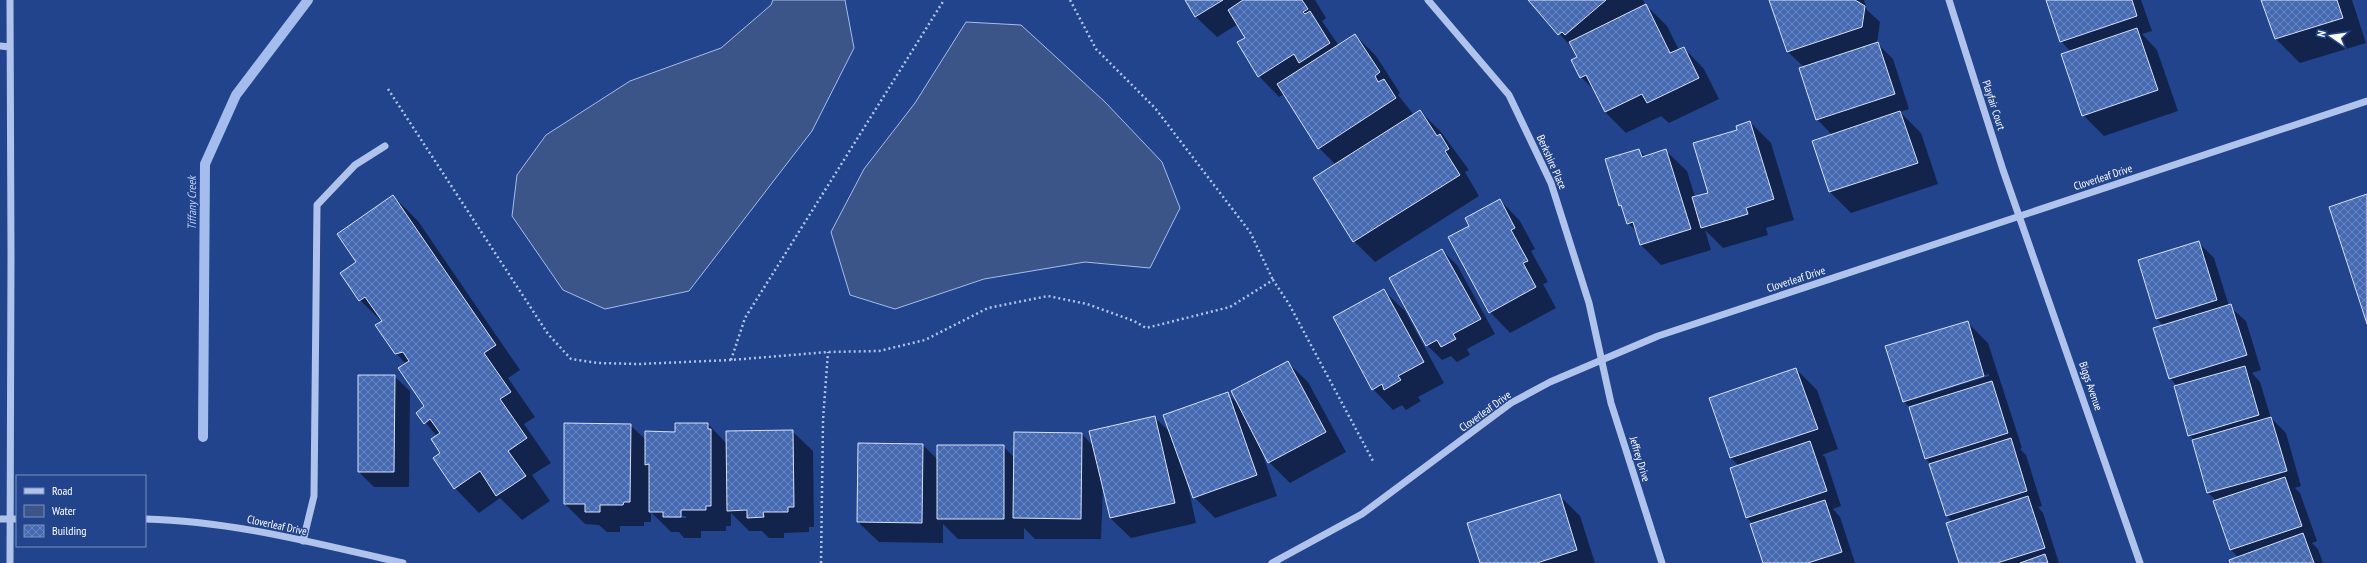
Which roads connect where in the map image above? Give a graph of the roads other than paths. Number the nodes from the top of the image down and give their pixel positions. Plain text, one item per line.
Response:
1 (10, 0) edge
2 (1428, 0) edge
3 (1949, 0) edge
4 (0, 46) edge
5 (10, 47) junction
6 (2367, 101) edge
7 (385, 146) dead end
8 (2020, 216) junction
9 (1600, 360) junction
10 (0, 519) edge
11 (8, 519) junction
12 (16, 519) edge
13 (146, 519) edge
14 (303, 541) junction
15 (10, 563) edge
16 (403, 563) edge
17 (1272, 563) edge
18 (1662, 563) edge
19 (2140, 563) edge

1 - 5 street
2 - 9 street, Berkshire Place
3 - 8 street, Playfair Court
4 - 5 street
5 - 11 street
6 - 8 street, Cloverleaf Drive
7 - 14 street
8 - 9 street, Cloverleaf Drive
8 - 19 street, Biggs Avenue
9 - 17 street, Cloverleaf Drive
9 - 18 street, Jeffrey Drive
10 - 11 street
11 - 12 street
11 - 15 street
13 - 14 street, Cloverleaf Drive
14 - 16 street, Cloverleaf Drive

